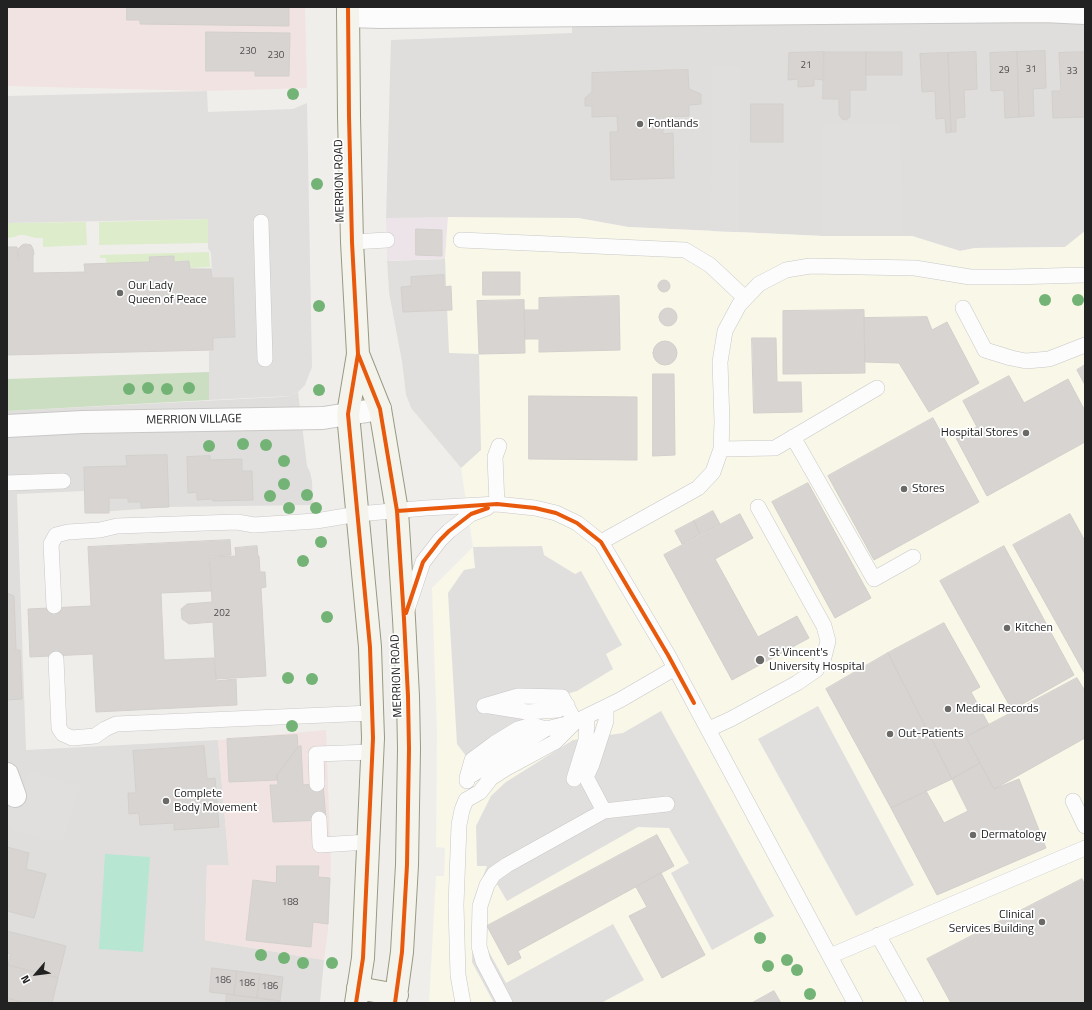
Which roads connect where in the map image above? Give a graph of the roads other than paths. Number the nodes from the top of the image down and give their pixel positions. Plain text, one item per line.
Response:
1 (348, 11) edge
2 (1085, 13) edge
3 (261, 222) dead end
4 (387, 240) dead end
5 (461, 240) dead end
6 (352, 242) junction
7 (1085, 275) edge
8 (745, 298) junction
9 (962, 308) dead end
10 (1085, 345) edge
11 (358, 354) junction
12 (265, 359) dead end
13 (877, 388) dead end
14 (380, 409) junction
15 (348, 414) junction
16 (7, 426) edge
17 (793, 437) junction
18 (499, 446) dead end
19 (721, 448) junction
20 (63, 481) dead end
21 (7, 483) edge
22 (497, 504) junction
23 (758, 507) dead end
24 (397, 511) junction
25 (358, 514) junction
26 (601, 542) junction
27 (913, 557) dead end
28 (54, 606) dead end
29 (404, 619) junction
30 (56, 659) dead end
31 (675, 668) junction
32 (567, 704) dead end
33 (606, 707) junction
34 (372, 712) junction
35 (581, 719) junction
36 (709, 730) junction
37 (372, 752) junction
38 (7, 774) edge
39 (574, 779) dead end
40 (317, 784) dead end
41 (15, 796) dead end
42 (466, 800) junction
43 (1073, 801) dead end
44 (667, 804) dead end
45 (604, 811) junction
46 (319, 820) dead end
47 (1085, 826) edge
48 (368, 842) junction
49 (1085, 848) edge
50 (878, 935) junction
51 (830, 956) junction
52 (357, 996) edge
53 (396, 999) edge
54 (463, 1003) edge
55 (505, 1003) edge
56 (855, 1003) edge
57 (916, 1003) edge

1 - 2 street
1 - 6 main road, MERRION ROAD
3 - 12 lane
4 - 6 lane
5 - 8 lane
6 - 11 main road, MERRION ROAD
7 - 8 lane
8 - 19 lane
9 - 10 lane
11 - 14 main road, MERRION ROAD
11 - 15 main road, MERRION ROAD
13 - 17 lane
14 - 15 street, MERRION VILLAGE
14 - 24 main road, MERRION ROAD
15 - 16 street, MERRION VILLAGE
15 - 25 main road, MERRION ROAD
17 - 19 lane
17 - 27 lane
18 - 22 lane
19 - 26 lane
20 - 21 lane
22 - 24 lane
22 - 26 lane
22 - 29 lane
23 - 36 lane
24 - 25 lane
24 - 29 main road, MERRION ROAD
25 - 28 lane
25 - 34 main road, MERRION ROAD
26 - 31 lane
29 - 53 main road, MERRION ROAD
30 - 34 lane
31 - 33 lane
31 - 36 lane
32 - 35 lane
33 - 35 lane
33 - 45 lane
34 - 37 main road, MERRION ROAD
35 - 39 lane
35 - 42 lane
35 - 42 lane
36 - 51 lane
37 - 40 lane
37 - 48 main road, MERRION ROAD
38 - 41 street
42 - 54 lane
43 - 47 lane
44 - 45 lane
45 - 55 lane
46 - 48 lane
48 - 52 main road, MERRION ROAD
49 - 50 lane
50 - 51 lane
50 - 57 lane
51 - 56 lane
52 - 53 main road, MERRION ROAD

